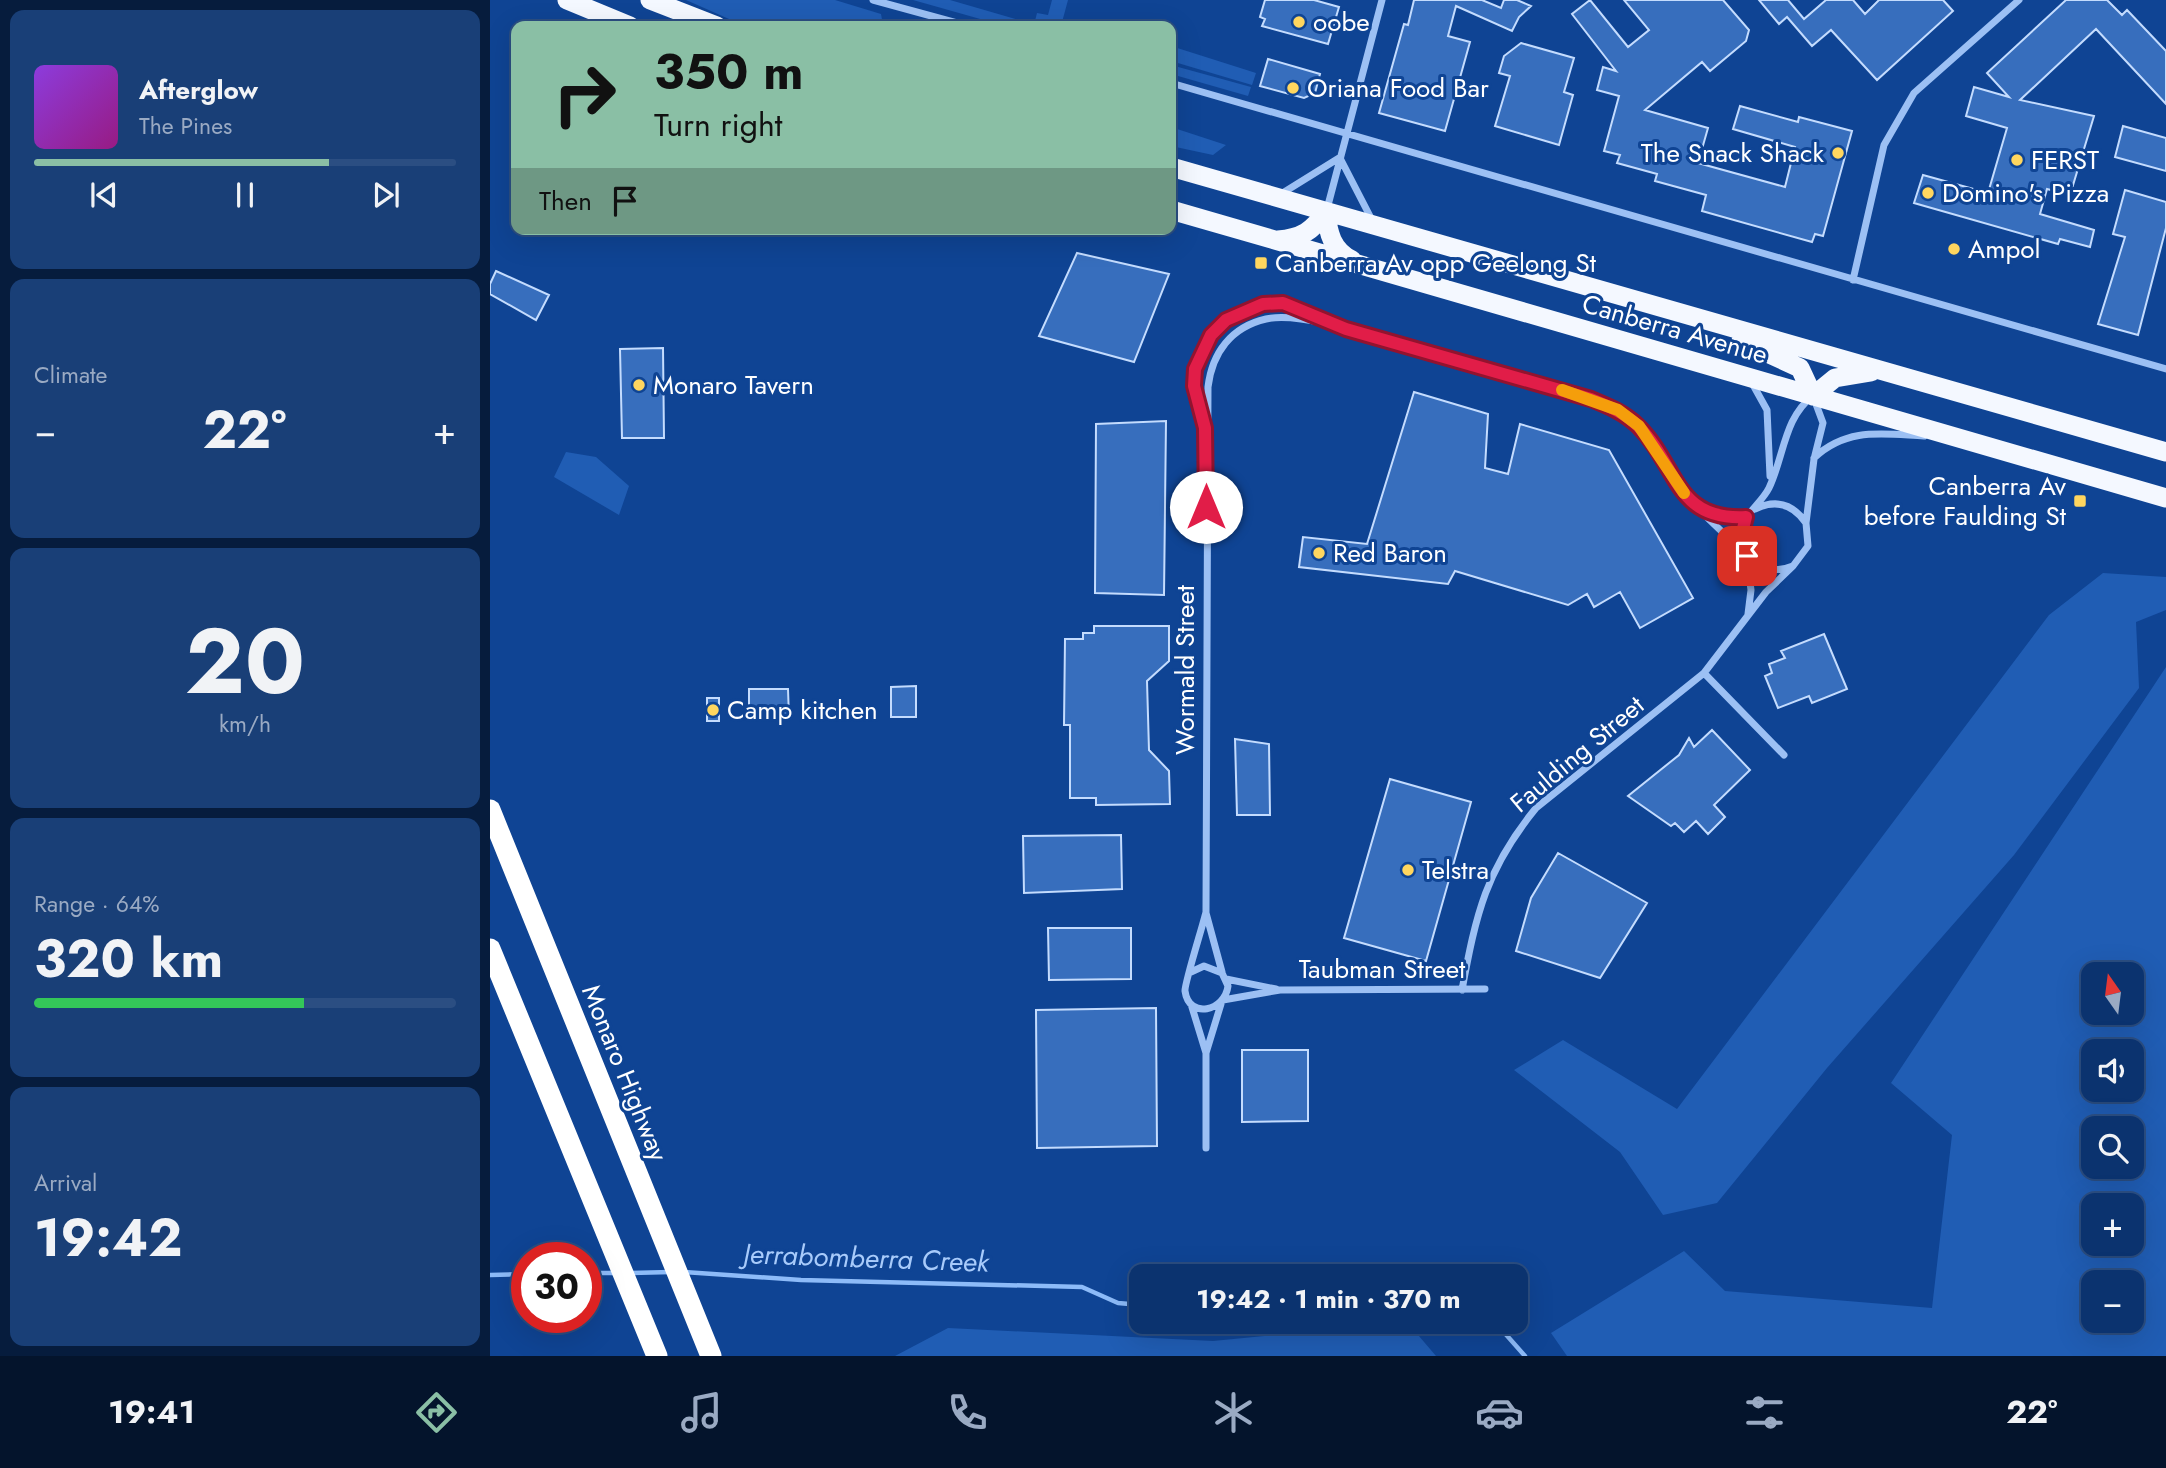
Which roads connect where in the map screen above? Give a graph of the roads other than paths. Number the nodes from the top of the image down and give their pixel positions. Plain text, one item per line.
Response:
1 (567, 0) edge
2 (650, 0) edge
3 (873, 0) edge
4 (1382, 0) edge
5 (2020, 0) edge
6 (618, 21) edge
7 (704, 21) edge
8 (950, 21) edge
9 (1176, 84) edge
10 (1346, 133) junction
11 (1340, 157) junction
12 (1176, 168) edge
13 (1275, 197) junction
14 (1176, 211) edge
15 (1326, 212) junction
16 (1375, 227) junction
17 (1274, 240) junction
18 (1367, 268) junction
19 (1853, 280) junction
20 (1679, 313) junction
21 (1346, 329) junction
22 (1718, 369) junction
23 (2166, 369) edge
24 (1881, 370) junction
25 (1813, 396) junction
26 (1205, 428) junction
27 (1964, 439) junction
28 (2166, 452) edge
29 (1814, 459) junction
30 (1769, 487) junction
31 (2166, 498) edge
32 (1689, 500) junction
33 (1755, 509) junction
34 (1746, 517) junction
35 (1806, 523) junction
36 (1745, 554) junction
37 (1793, 566) junction
38 (1748, 614) junction
39 (1704, 673) junction
40 (1784, 755) dead end
41 (490, 810) edge
42 (1206, 912) junction
43 (490, 949) edge
44 (1191, 972) junction
45 (1224, 976) junction
46 (1485, 989) dead end
47 (1280, 990) junction
48 (1462, 990) junction
49 (1222, 1002) junction
50 (1190, 1003) junction
51 (1206, 1054) junction
52 (1206, 1148) dead end
53 (626, 1294) junction
54 (644, 1356) edge
55 (657, 1356) edge
56 (711, 1356) edge

1 - 6 highway
2 - 7 highway
3 - 8 street
4 - 10 street
5 - 19 street
9 - 10 street
10 - 11 street
10 - 19 street
11 - 13 street
11 - 15 street
11 - 16 street
12 - 13 highway, Canberra Avenue
13 - 15 highway, Canberra Avenue
14 - 17 highway, Canberra Avenue
15 - 16 highway, Canberra Avenue
15 - 17 highway
15 - 18 highway
16 - 20 highway, Canberra Avenue
17 - 18 highway, Canberra Avenue
18 - 22 highway, Canberra Avenue
19 - 23 street
20 - 24 highway, Canberra Avenue
20 - 25 highway
21 - 26 street, Wormald Street
21 - 26 street, Wormald Street
21 - 32 street, Wormald Street
22 - 25 highway, Canberra Avenue
22 - 30 street
24 - 25 highway
24 - 28 highway, Canberra Avenue
25 - 27 highway, Canberra Avenue
25 - 29 street
25 - 30 street
26 - 42 street, Wormald Street
27 - 29 street
27 - 31 highway, Canberra Avenue
29 - 35 street
30 - 33 street
32 - 34 street, Wormald Street
32 - 36 street, Wormald Street
33 - 34 street
33 - 35 street
34 - 36 street
35 - 37 street
36 - 37 street
36 - 38 street
37 - 38 street, Faulding Street
38 - 39 street, Faulding Street
39 - 40 street
39 - 48 street, Faulding Street
41 - 56 highway, Monaro Highway
42 - 44 street, Wormald Street
42 - 45 street, Wormald Street
43 - 53 highway
44 - 45 street
44 - 50 street, Wormald Street
45 - 47 street, Taubman Street
45 - 49 street, Wormald Street
46 - 48 street, Taubman Street
47 - 48 street, Taubman Street
47 - 49 street, Taubman Street
49 - 50 street
49 - 51 street, Wormald Street
50 - 51 street, Wormald Street
51 - 52 street, Wormald Street
53 - 54 highway
53 - 55 highway

